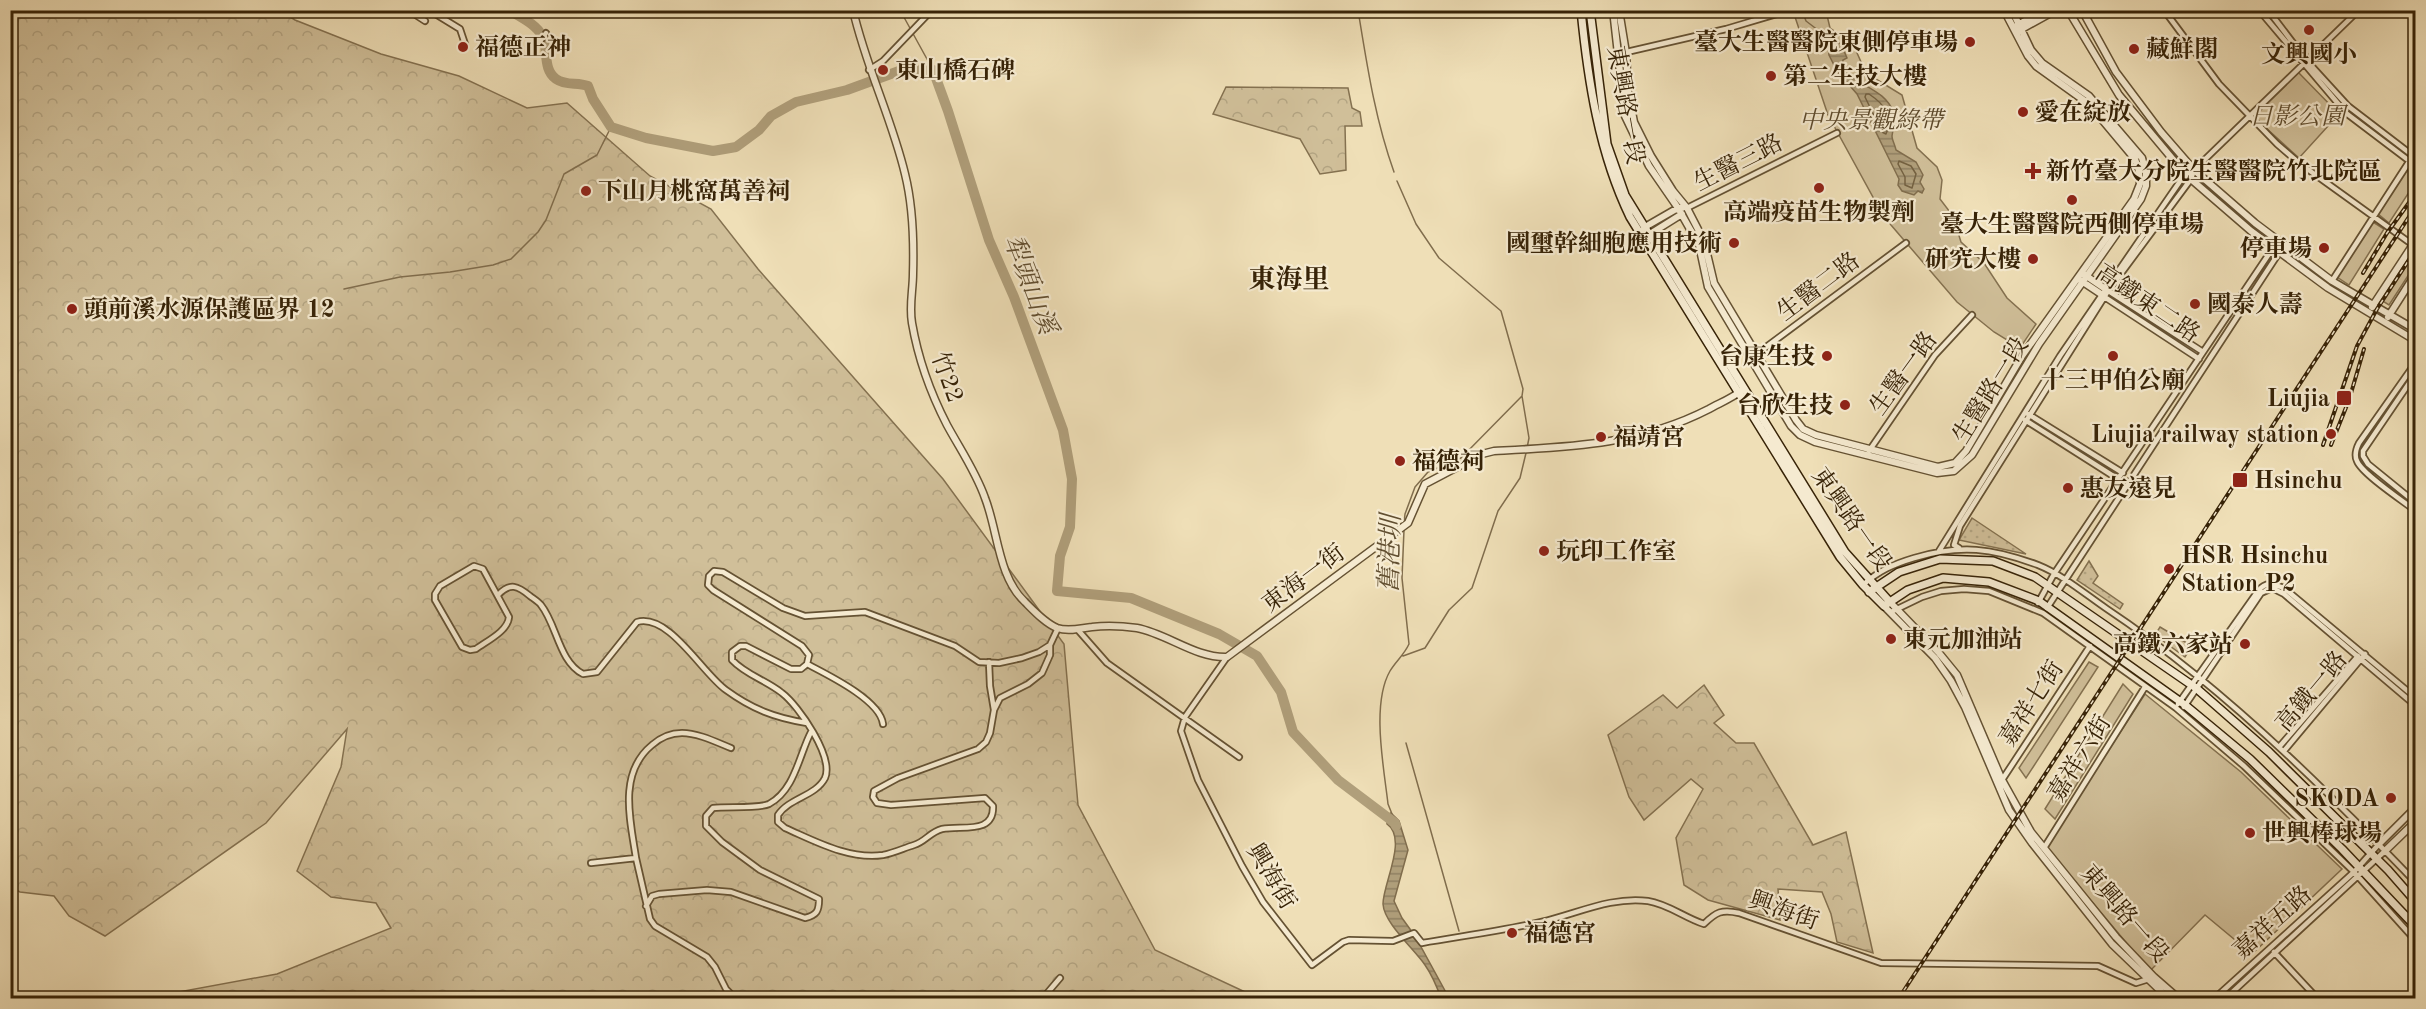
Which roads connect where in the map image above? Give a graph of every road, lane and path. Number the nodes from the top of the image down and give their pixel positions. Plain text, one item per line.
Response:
1 (408, 10) edge
2 (429, 10) edge
3 (853, 10) edge
4 (932, 10) edge
5 (1581, 10) edge
6 (1590, 10) edge
7 (1613, 10) edge
8 (1619, 10) edge
9 (1790, 10) edge
10 (2004, 10) edge
11 (2012, 10) edge
12 (2044, 10) edge
13 (2056, 10) edge
14 (2068, 10) edge
15 (2082, 10) edge
16 (2164, 10) edge
17 (2259, 10) edge
18 (2268, 10) edge
19 (2359, 10) edge
20 (425, 21) dead end
21 (2017, 28) junction
22 (546, 33) dead end
23 (540, 41) dead end
24 (465, 44) dead end
25 (1622, 53) junction
26 (2304, 62) junction
27 (870, 70) junction
28 (2249, 116) junction
29 (1837, 133) dead end
30 (2414, 155) edge
31 (2408, 161) junction
32 (2415, 166) edge
33 (2194, 170) junction
34 (2188, 177) junction
35 (1678, 208) junction
36 (1687, 208) junction
37 (1682, 215) junction
38 (2373, 215) junction
39 (1643, 231) junction
40 (1650, 234) junction
41 (2278, 240) junction
42 (1906, 243) dead end
43 (2414, 243) edge
44 (2284, 245) junction
45 (2273, 248) junction
46 (2279, 252) junction
47 (2415, 273) edge
48 (2081, 277) junction
49 (2332, 280) junction
50 (2104, 293) junction
51 (2374, 304) junction
52 (2368, 312) junction
53 (2390, 314) junction
54 (1972, 315) dead end
55 (2385, 323) junction
56 (2415, 330) edge
57 (2415, 341) edge
58 (2203, 352) junction
59 (1753, 356) junction
60 (2199, 359) junction
61 (2415, 362) edge
62 (2415, 374) edge
63 (1741, 391) junction
64 (2024, 416) junction
65 (1868, 452) junction
66 (2123, 473) junction
67 (2118, 479) junction
68 (2415, 503) edge
69 (2415, 511) edge
70 (1959, 549) junction
71 (1939, 551) junction
72 (2054, 574) junction
73 (2064, 580) junction
74 (1866, 583) junction
75 (2048, 585) junction
76 (1872, 589) junction
77 (2057, 591) junction
78 (498, 595) junction
79 (2039, 601) junction
80 (1887, 604) junction
81 (2035, 608) junction
82 (2046, 609) junction
83 (1894, 610) junction
84 (1058, 628) junction
85 (1078, 630) junction
86 (1050, 645) junction
87 (2090, 646) junction
88 (2364, 653) junction
89 (1227, 657) junction
90 (2359, 659) junction
91 (989, 662) junction
92 (807, 664) junction
93 (2200, 677) junction
94 (2194, 686) junction
95 (2145, 687) junction
96 (2415, 698) edge
97 (2180, 706) junction
98 (2415, 706) edge
99 (994, 711) junction
100 (1185, 717) junction
101 (807, 723) junction
102 (883, 724) dead end
103 (811, 732) junction
104 (2280, 746) junction
105 (731, 748) dead end
106 (2284, 751) junction
107 (1239, 757) dead end
108 (2002, 780) junction
109 (2415, 807) edge
110 (2415, 821) edge
111 (2379, 844) junction
112 (2044, 848) junction
113 (2386, 850) junction
114 (2370, 854) junction
115 (636, 858) junction
116 (2376, 859) junction
117 (591, 863) dead end
118 (2359, 872) junction
119 (2415, 884) edge
120 (2415, 902) edge
121 (646, 906) junction
122 (2415, 927) edge
123 (2415, 941) edge
124 (2270, 948) junction
125 (2275, 954) junction
126 (1060, 978) dead end
127 (2151, 979) junction
128 (735, 999) edge
129 (932, 999) edge
130 (971, 999) edge
131 (1043, 999) edge
132 (2168, 999) edge
133 (2178, 999) edge
134 (2215, 999) edge
135 (2226, 999) edge
136 (2317, 999) edge

1 - 20 street
2 - 24 street
3 - 27 street, 竹22
4 - 27 street
5 - 39 main road, 東興路一段
6 - 39 main road, 東興路一段
7 - 25 street
8 - 25 street
9 - 25 street
10 - 21 street
11 - 21 street
12 - 21 street
13 - 21 street
14 - 34 street
15 - 33 street
16 - 28 street
17 - 26 street
18 - 26 street
19 - 26 street
21 - 48 street, 生醫路一段
22 - 23 street
25 - 35 street, 生醫路一段
25 - 36 street, 生醫路一段
26 - 28 street
26 - 30 street
26 - 31 street
27 - 84 street, 竹22 / 竹22
28 - 33 street
28 - 38 street
29 - 36 street, 生醫三路
30 - 31 street
31 - 32 street
31 - 38 street
33 - 34 street
33 - 41 street
34 - 45 street
34 - 50 street
35 - 36 street
35 - 37 street, 生醫路一段
35 - 39 street
36 - 37 street
36 - 59 street, 生醫路一段
37 - 40 street
37 - 59 street, 生醫路一段
38 - 43 street
38 - 49 street
39 - 40 main road, 東興路一段
39 - 63 main road, 東興路一段
40 - 63 main road, 東興路一段
41 - 44 street
41 - 45 street
42 - 59 street, 生醫二路
43 - 51 street
44 - 46 street
44 - 49 street
45 - 46 street
45 - 58 street
46 - 52 street
46 - 73 street
47 - 53 street
48 - 50 street, 高鐵東二路
48 - 65 street, 生醫路一段
49 - 51 street
50 - 58 street, 高鐵東二路
50 - 60 street, 高鐵東二路
50 - 64 street
51 - 52 street
51 - 53 street
52 - 55 street
53 - 55 street
53 - 56 street
54 - 65 street, 生醫一路
55 - 57 street
58 - 60 street
59 - 65 street, 生醫路一段
60 - 66 street
61 - 69 street
62 - 68 street
63 - 74 main road, 東興路一段
63 - 89 street, 東海一街
64 - 66 street
64 - 67 street
64 - 70 street
64 - 71 street
66 - 67 street
67 - 72 street
70 - 71 street
70 - 72 street
71 - 74 street
72 - 73 street
72 - 75 street
73 - 77 street
73 - 93 street
74 - 76 main road, 東興路一段
75 - 76 main road
75 - 77 main road
75 - 79 street
76 - 80 main road, 東興路一段
77 - 82 street
77 - 94 main road
78 - 78 street
78 - 101 street
79 - 80 main road
79 - 81 street
79 - 82 main road
80 - 83 street, 東興路一段
81 - 82 street
81 - 83 street
82 - 87 street
82 - 97 main road
83 - 108 street, 東興路一段
83 - 127 street, 東興路一段
84 - 85 street
84 - 86 street
85 - 89 street
85 - 100 street
86 - 91 street
86 - 99 street
87 - 95 street
87 - 108 street, 嘉祥七街
88 - 90 street, 高鐵一路
88 - 93 street
88 - 96 street
89 - 100 street
90 - 93 street
90 - 98 street
90 - 104 street, 高鐵一路
90 - 106 street, 高鐵一路
91 - 92 street
91 - 99 street
92 - 101 street
92 - 102 street
93 - 94 street
93 - 104 street
94 - 97 street
94 - 114 main road
95 - 97 street
95 - 112 street, 嘉祥六街
97 - 118 main road
99 - 103 street
100 - 107 street
100 - 127 street, 興海街
101 - 103 street
103 - 121 street
104 - 106 street
105 - 115 street
106 - 111 street
108 - 112 street, 東興路一段
109 - 111 street
110 - 113 street
111 - 113 street
111 - 114 street
112 - 127 street, 東興路一段
113 - 116 street
113 - 119 street
114 - 116 main road
114 - 118 street
115 - 117 street
115 - 121 street
116 - 118 street
116 - 120 main road
118 - 122 main road
118 - 123 street
118 - 124 street, 嘉祥五路
118 - 125 street, 嘉祥五路
121 - 128 street
124 - 125 street
124 - 134 street, 嘉祥五路
125 - 135 street, 嘉祥五路
125 - 136 street
126 - 131 street
127 - 132 street, 東興路一段
127 - 133 street, 東興路一段
129 - 130 street

